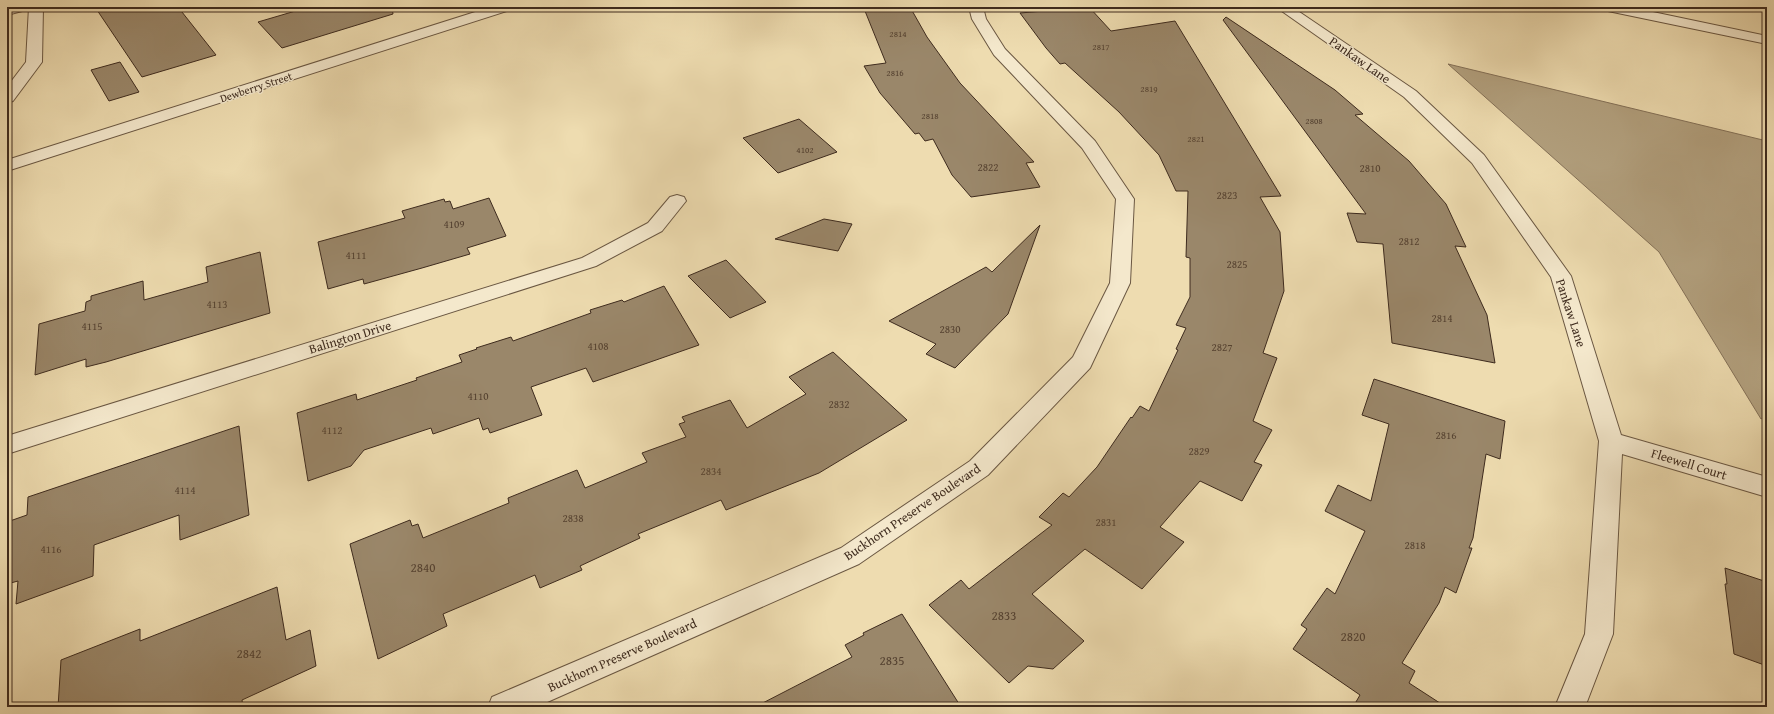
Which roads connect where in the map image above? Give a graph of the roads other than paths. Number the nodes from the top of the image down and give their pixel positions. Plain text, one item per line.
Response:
1 (21, 7) edge
2 (36, 7) edge
3 (505, 7) edge
4 (976, 7) edge
5 (1283, 7) edge
6 (1608, 7) edge
7 (7, 11) edge
8 (1767, 40) edge
9 (7, 98) edge
10 (7, 166) edge
11 (677, 201) dead end
12 (1611, 441) junction
13 (7, 445) edge
14 (1767, 487) edge
15 (503, 707) edge
16 (1570, 707) edge

1 - 7 street
2 - 9 street
3 - 10 street, Dewberry Street
4 - 15 street, Buckhorn Preserve Boulevard
5 - 12 street, Pankaw Lane
6 - 8 street
11 - 13 street, Balington Drive
12 - 14 street, Fleewell Court
12 - 16 street, Pankaw Lane

